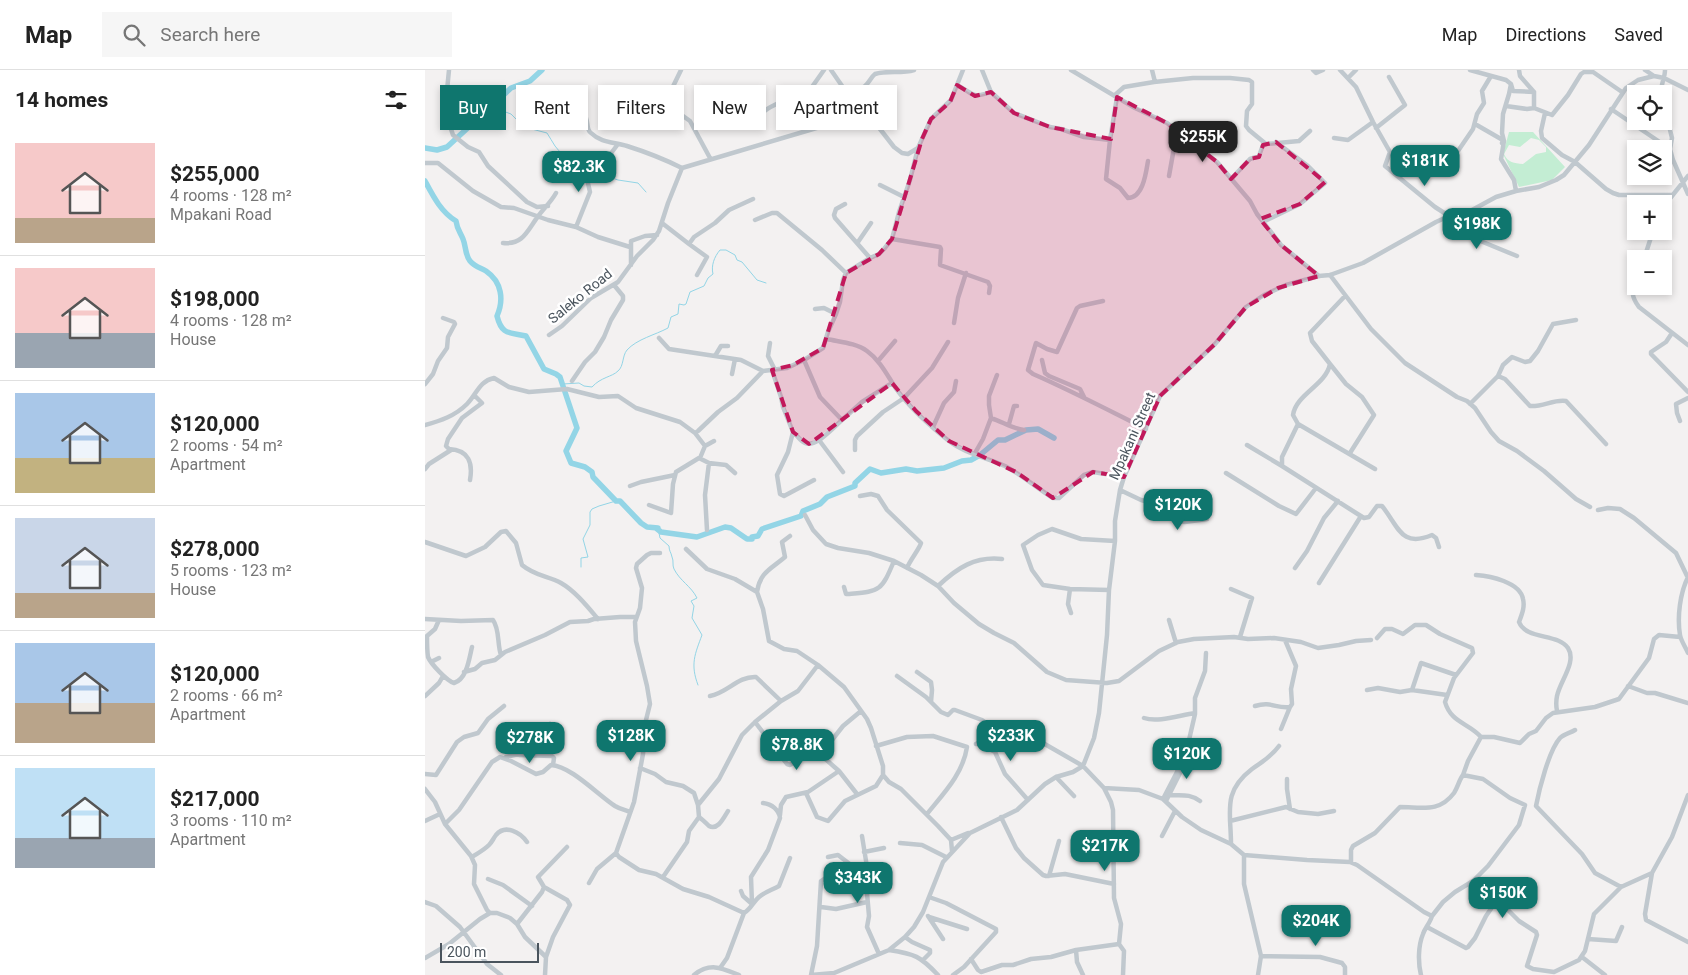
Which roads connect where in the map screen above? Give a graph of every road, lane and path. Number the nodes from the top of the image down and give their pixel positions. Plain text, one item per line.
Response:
1 (449, 70) edge
2 (681, 70) edge
3 (825, 70) edge
4 (831, 70) edge
5 (914, 70) edge
6 (963, 70) edge
7 (982, 70) edge
8 (1071, 70) edge
9 (1152, 70) edge
10 (1313, 70) edge
11 (1323, 70) edge
12 (1340, 70) edge
13 (1356, 70) edge
14 (1470, 70) edge
15 (1519, 70) edge
16 (1645, 70) edge
17 (1665, 70) edge
18 (1491, 76) junction
19 (1654, 76) junction
20 (1389, 77) dead end
21 (1348, 78) junction
22 (1664, 78) junction
23 (1155, 82) junction
24 (1511, 84) junction
25 (841, 85) edge
26 (866, 85) edge
27 (957, 85) junction
28 (1661, 85) edge
29 (1688, 90) edge
30 (991, 92) junction
31 (1534, 92) junction
32 (1622, 92) junction
33 (1116, 96) junction
34 (1506, 106) junction
35 (1534, 108) junction
36 (1611, 109) junction
37 (766, 110) edge
38 (1545, 113) junction
39 (1373, 122) junction
40 (1475, 124) junction
41 (1377, 128) junction
42 (588, 130) edge
43 (811, 130) edge
44 (881, 130) edge
45 (1177, 131) junction
46 (1310, 132) dead end
47 (1334, 138) dead end
48 (1111, 140) junction
49 (1658, 140) edge
50 (1275, 142) junction
51 (618, 144) junction
52 (1265, 144) junction
53 (918, 148) junction
54 (1672, 154) edge
55 (710, 158) junction
56 (1148, 161) dead end
57 (1501, 161) dead end
58 (1575, 162) junction
59 (425, 163) edge
60 (1447, 167) dead end
61 (682, 168) junction
62 (1169, 176) dead end
63 (1688, 176) edge
64 (1231, 180) junction
65 (1682, 182) junction
66 (880, 185) dead end
67 (1516, 191) junction
68 (556, 193) dead end
69 (1688, 194) edge
70 (1672, 195) joint
71 (904, 197) junction
72 (753, 199) dead end
73 (845, 204) dead end
74 (548, 206) junction
75 (538, 216) junction
76 (1449, 216) junction
77 (1461, 216) junction
78 (755, 220) dead end
79 (1263, 222) junction
80 (871, 223) dead end
81 (662, 224) junction
82 (577, 227) junction
83 (657, 235) junction
84 (892, 240) junction
85 (857, 242) junction
86 (503, 243) dead end
87 (689, 244) junction
88 (631, 247) junction
89 (1517, 256) dead end
90 (870, 258) junction
91 (631, 265) junction
92 (846, 273) junction
93 (966, 273) junction
94 (697, 275) dead end
95 (1330, 275) junction
96 (1319, 276) junction
97 (614, 285) junction
98 (989, 293) dead end
99 (1633, 295) edge
100 (1345, 296) junction
101 (1103, 301) dead end
102 (815, 309) dead end
103 (836, 314) junction
104 (443, 318) dead end
105 (1576, 320) dead end
106 (954, 323) dead end
107 (1672, 333) junction
108 (549, 335) dead end
109 (659, 338) dead end
110 (827, 339) junction
111 (895, 341) dead end
112 (948, 342) dead end
113 (770, 344) dead end
114 (728, 346) dead end
115 (1688, 346) edge
116 (715, 356) junction
117 (735, 359) junction
118 (804, 360) junction
119 (1042, 360) dead end
120 (878, 361) junction
121 (1330, 364) junction
122 (773, 370) junction
123 (763, 371) junction
124 (732, 374) dead end
125 (997, 375) dead end
126 (1498, 376) junction
127 (572, 381) dead end
128 (957, 381) dead end
129 (893, 383) junction
130 (425, 384) edge
131 (1688, 392) edge
132 (474, 395) junction
133 (1084, 397) junction
134 (904, 398) junction
135 (1688, 398) edge
136 (1470, 404) junction
137 (1017, 406) dead end
138 (991, 418) junction
139 (841, 420) junction
140 (1680, 421) dead end
141 (426, 423) edge
142 (1009, 424) junction
143 (1298, 424) junction
144 (933, 427) junction
145 (1146, 428) junction
146 (1024, 430) dead end
147 (793, 432) junction
148 (695, 433) junction
149 (819, 440) junction
150 (714, 441) dead end
151 (1606, 444) dead end
152 (1247, 445) dead end
153 (705, 446) junction
154 (451, 450) junction
155 (855, 450) dead end
156 (975, 453) junction
157 (1350, 453) junction
158 (1282, 457) junction
159 (701, 458) junction
160 (1274, 462) junction
161 (709, 463) junction
162 (1282, 466) junction
163 (425, 469) edge
164 (1375, 469) dead end
165 (843, 472) dead end
166 (735, 473) dead end
167 (1226, 473) dead end
168 (675, 476) junction
169 (1124, 477) junction
170 (471, 480) dead end
171 (814, 480) dead end
172 (630, 486) dead end
173 (1316, 488) junction
174 (1120, 490) junction
175 (860, 496) dead end
176 (1338, 501) junction
177 (649, 505) dead end
178 (1591, 507) dead end
179 (1598, 510) dead end
180 (805, 515) dead end
181 (1361, 516) junction
182 (1207, 519) dead end
183 (707, 530) dead end
184 (790, 536) dead end
185 (1115, 541) junction
186 (425, 542) edge
187 (1439, 547) dead end
188 (685, 549) dead end
189 (660, 553) dead end
190 (1002, 559) dead end
191 (894, 561) junction
192 (907, 568) junction
193 (1295, 568) dead end
194 (1476, 575) dead end
195 (1688, 578) edge
196 (759, 581) junction
197 (1319, 582) dead end
198 (749, 586) junction
199 (938, 586) junction
200 (844, 587) dead end
201 (1070, 589) junction
202 (1231, 589) dead end
203 (1109, 590) junction
204 (757, 592) junction
205 (1071, 613) dead end
206 (636, 617) junction
207 (425, 619) edge
208 (598, 619) junction
209 (439, 620) junction
210 (1169, 620) dead end
211 (1680, 637) junction
212 (1240, 638) junction
213 (1377, 638) dead end
214 (1285, 640) junction
215 (1371, 640) dead end
216 (1176, 643) junction
217 (472, 647) dead end
218 (1207, 653) dead end
219 (1688, 654) edge
220 (501, 655) junction
221 (439, 658) dead end
222 (431, 662) junction
223 (819, 665) junction
224 (465, 672) junction
225 (917, 672) dead end
226 (1456, 675) junction
227 (443, 676) junction
228 (897, 676) dead end
229 (1103, 682) junction
230 (1627, 686) junction
231 (1367, 690) dead end
232 (1412, 690) junction
233 (1447, 695) junction
234 (425, 696) edge
235 (710, 696) dead end
236 (781, 701) junction
237 (931, 702) junction
238 (1688, 703) edge
239 (504, 706) dead end
240 (1255, 706) dead end
241 (1290, 707) junction
242 (861, 711) junction
243 (1557, 711) junction
244 (1195, 713) junction
245 (1144, 718) dead end
246 (755, 722) junction
247 (550, 724) dead end
248 (1281, 729) dead end
249 (1575, 730) dead end
250 (1007, 734) junction
251 (1481, 737) junction
252 (976, 744) dead end
253 (876, 746) junction
254 (1279, 746) dead end
255 (995, 752) junction
256 (821, 754) junction
257 (515, 755) junction
258 (504, 758) junction
259 (1203, 758) dead end
260 (553, 764) junction
261 (1083, 766) junction
262 (639, 768) junction
263 (839, 771) junction
264 (425, 774) edge
265 (883, 775) junction
266 (1463, 775) junction
267 (1056, 777) junction
268 (1287, 779) dead end
269 (1104, 788) junction
270 (425, 789) edge
271 (806, 793) junction
272 (857, 794) junction
273 (1169, 795) junction
274 (1688, 795) edge
275 (1074, 796) dead end
276 (1028, 800) junction
277 (1165, 800) junction
278 (1200, 800) dead end
279 (763, 804) dead end
280 (698, 805) junction
281 (1290, 809) junction
282 (728, 811) dead end
283 (1175, 811) junction
284 (1334, 811) dead end
285 (630, 812) junction
286 (440, 814) junction
287 (927, 814) junction
288 (780, 816) junction
289 (699, 817) junction
290 (1001, 817) junction
291 (425, 821) edge
292 (1230, 821) junction
293 (445, 824) junction
294 (970, 833) junction
295 (862, 836) dead end
296 (1162, 836) dead end
297 (951, 840) junction
298 (1059, 841) dead end
299 (527, 842) dead end
300 (900, 843) dead end
301 (1231, 844) junction
302 (567, 847) dead end
303 (884, 848) dead end
304 (952, 851) junction
305 (864, 852) junction
306 (616, 854) junction
307 (1244, 854) junction
308 (472, 857) junction
309 (828, 857) dead end
310 (946, 857) junction
311 (790, 858) dead end
312 (1351, 862) junction
313 (866, 873) junction
314 (1652, 873) junction
315 (1049, 876) junction
316 (663, 877) junction
317 (488, 879) dead end
318 (589, 883) dead end
319 (1114, 884) junction
320 (544, 887) junction
321 (1621, 887) junction
322 (741, 891) dead end
323 (929, 896) junction
324 (425, 902) edge
325 (867, 902) junction
326 (752, 904) junction
327 (532, 906) junction
328 (821, 907) junction
329 (923, 912) junction
330 (490, 913) junction
331 (744, 913) junction
332 (1432, 916) junction
333 (929, 917) junction
334 (517, 924) junction
335 (1427, 927) junction
336 (1622, 927) dead end
337 (967, 929) dead end
338 (465, 932) junction
339 (905, 937) junction
340 (943, 939) dead end
341 (1588, 939) junction
342 (1688, 942) edge
343 (1119, 944) junction
344 (889, 950) junction
345 (1077, 950) junction
346 (879, 954) junction
347 (1261, 956) junction
348 (546, 957) junction
349 (1582, 957) junction
350 (425, 958) edge
351 (971, 959) junction
352 (923, 960) junction
353 (720, 968) junction
354 (834, 974) edge
355 (1554, 974) edge
356 (501, 975) edge
357 (544, 975) edge
358 (694, 975) edge
359 (739, 975) edge
360 (811, 975) edge
361 (938, 975) edge
362 (953, 975) edge
363 (1083, 975) edge
364 (1123, 975) edge
365 (1258, 975) edge
366 (1345, 975) edge
367 (1421, 975) edge
368 (1605, 975) edge

1 - 74 street
2 - 55 street
3 - 37 street
4 - 25 street
5 - 26 street
6 - 27 street
7 - 30 street
8 - 33 street
9 - 23 street
10 - 11 street
12 - 21 street
13 - 21 street
14 - 18 street
15 - 31 street
16 - 19 street
17 - 22 street
18 - 24 street
18 - 40 street
19 - 22 street
19 - 32 street, Mpakani Street
20 - 41 street
21 - 39 street
22 - 28 street
22 - 29 street
23 - 33 street
23 - 52 street
24 - 31 street
24 - 34 street
27 - 30 street
27 - 53 street
30 - 48 street
31 - 35 street
32 - 36 street, Mpakani Street
32 - 38 street
33 - 45 street
33 - 48 street
34 - 35 street
34 - 67 street
35 - 38 street
36 - 49 street
36 - 58 street, Mpakani Street
38 - 58 street
39 - 41 street
39 - 47 street
40 - 57 street
40 - 60 street
41 - 76 street
42 - 51 street
43 - 55 street
44 - 53 street
45 - 62 street
45 - 64 street
46 - 50 street
48 - 56 street
50 - 52 street
50 - 79 street
51 - 61 street
51 - 82 street
52 - 64 street
53 - 71 street
54 - 65 street
55 - 61 street
58 - 67 street, Mpakani Street
58 - 70 street
59 - 75 street
61 - 81 street, Saleko Road
63 - 65 street
64 - 79 street
65 - 69 street
65 - 70 street
66 - 71 street
67 - 77 street, Mpakani Street
68 - 74 street
71 - 84 street
72 - 87 street
73 - 85 street
74 - 75 street
75 - 82 street
75 - 86 street
76 - 77 street, Mpakani Street
76 - 95 street, Mpakani Street
77 - 89 street
78 - 92 street
79 - 96 street
80 - 85 street
81 - 83 street, Saleko Road
81 - 87 street
82 - 88 street
83 - 88 street
83 - 91 street, Saleko Road
84 - 90 street
84 - 93 street
85 - 90 street
87 - 94 street
88 - 91 street
90 - 92 street
91 - 97 street, Saleko Road
92 - 103 street
93 - 98 street
93 - 106 street
95 - 96 street, Mpakani Street
95 - 100 street
96 - 145 street, Mpakani Street
97 - 108 street, Saleko Road
97 - 127 street
99 - 107 street
100 - 121 street
100 - 136 street
101 - 133 street
102 - 103 street
103 - 110 street
104 - 130 street
105 - 126 street
107 - 115 street
107 - 131 street
109 - 116 street
110 - 118 street
110 - 120 street
111 - 120 street
112 - 134 street
113 - 122 street
114 - 116 street
116 - 117 street
117 - 123 street
117 - 124 street
118 - 122 street
118 - 139 street
119 - 133 street
120 - 129 street
121 - 143 street
121 - 157 street
122 - 123 street
122 - 147 street
123 - 148 street
125 - 138 street
126 - 136 street
126 - 151 street
128 - 144 street
129 - 134 street
129 - 139 street
132 - 141 street
132 - 148 street
132 - 154 street
133 - 145 street
134 - 144 street
134 - 155 street
135 - 140 street
136 - 178 street
137 - 142 street
138 - 142 street
138 - 156 street
139 - 149 street
142 - 146 street
143 - 157 street
143 - 158 street
144 - 156 street
145 - 169 street, Mpakani Street
147 - 149 street
147 - 171 street
148 - 153 street
149 - 165 street
150 - 153 street
152 - 160 street
153 - 159 street
154 - 163 street
154 - 170 street
156 - 169 street
157 - 164 street
158 - 160 street
158 - 162 street
159 - 161 street
159 - 168 street
160 - 162 street
161 - 166 street
161 - 183 street
162 - 173 street
167 - 173 street
168 - 172 street
168 - 177 street
169 - 174 street, Mpakani Street
173 - 176 street
174 - 182 street
174 - 185 street, Mpakani Street
175 - 192 street
176 - 181 street
176 - 193 street
179 - 195 street
180 - 191 street
181 - 187 street
181 - 197 street
184 - 196 street
185 - 201 street
185 - 203 street, Mpakani Street
186 - 208 street
188 - 198 street
189 - 206 street
190 - 199 street
191 - 192 street
191 - 200 street
192 - 199 street
194 - 243 street
195 - 211 street
196 - 198 street
196 - 204 street
198 - 204 street
199 - 229 street
201 - 203 street
201 - 205 street
202 - 212 street
203 - 229 street, Mpakani Street
204 - 223 street
206 - 208 street
206 - 262 street
207 - 209 street
208 - 220 street
209 - 220 street
209 - 222 street
210 - 216 street
211 - 219 street
211 - 230 street
212 - 214 street
212 - 216 street
213 - 226 street
214 - 215 street
214 - 241 street
216 - 229 street
217 - 224 street
218 - 244 street
220 - 224 street
221 - 222 street
222 - 227 street
223 - 236 street
223 - 242 street
224 - 227 street
225 - 237 street
226 - 232 street
226 - 233 street
227 - 234 street
228 - 237 street
229 - 261 street, Mpakani Street
230 - 238 street
230 - 243 street
231 - 232 street
232 - 233 street
233 - 251 street
235 - 236 street
236 - 246 street
237 - 250 street
239 - 264 street
240 - 241 street
241 - 248 street
242 - 253 street
242 - 256 street
243 - 251 street
244 - 245 street
244 - 277 street
246 - 256 street
246 - 280 street
247 - 257 street
249 - 321 street
250 - 255 street
250 - 261 street
251 - 266 street
252 - 255 street
253 - 265 street
253 - 287 street
254 - 292 street
255 - 276 street
256 - 263 street
257 - 258 street
257 - 260 street
258 - 260 street
258 - 293 street
259 - 273 street
260 - 285 street
261 - 267 street
261 - 269 street
262 - 280 street
262 - 285 street
263 - 271 street
263 - 272 street
265 - 272 street
265 - 287 street
266 - 312 street
266 - 332 street
267 - 275 street
267 - 276 street
268 - 281 street
269 - 277 street
269 - 319 street
270 - 286 street
271 - 272 street
271 - 288 street
273 - 277 street
273 - 278 street
274 - 314 street
276 - 290 street
277 - 283 street
279 - 288 street
280 - 289 street
281 - 284 street
281 - 292 street
282 - 289 street
283 - 296 street
283 - 301 street
285 - 306 street
286 - 291 street
286 - 293 street
287 - 297 street
288 - 326 street
289 - 316 street
290 - 294 street
290 - 315 street
292 - 301 street
293 - 308 street
294 - 297 street
294 - 304 street
295 - 305 street
297 - 304 street
298 - 315 street
299 - 308 street
300 - 310 street
301 - 307 street
302 - 320 street
303 - 305 street
304 - 310 street
305 - 313 street
306 - 316 street
306 - 318 street
307 - 312 street
307 - 347 street
308 - 330 street
309 - 313 street
310 - 323 street
311 - 326 street
312 - 332 street
313 - 325 street
313 - 328 street
314 - 321 street
314 - 342 street
315 - 319 street
316 - 331 street
317 - 327 street
319 - 343 street
320 - 327 street
320 - 348 street
321 - 341 street
322 - 326 street
323 - 329 street
323 - 351 street
324 - 338 street
325 - 328 street
325 - 346 street
326 - 331 street
327 - 334 street
328 - 360 street
329 - 333 street
329 - 339 street
330 - 334 street
330 - 338 street
331 - 353 street
332 - 335 street
333 - 337 street
333 - 340 street
334 - 348 street
335 - 355 street
335 - 367 street
336 - 341 street
338 - 350 street
338 - 356 street
339 - 344 street
339 - 352 street
341 - 349 street
343 - 345 street
343 - 364 street
344 - 346 street
344 - 352 street
345 - 351 street
345 - 363 street
346 - 354 street
347 - 365 street
347 - 366 street
348 - 357 street
349 - 355 street
349 - 368 street
351 - 362 street
352 - 361 street
353 - 358 street
353 - 359 street
354 - 360 street

